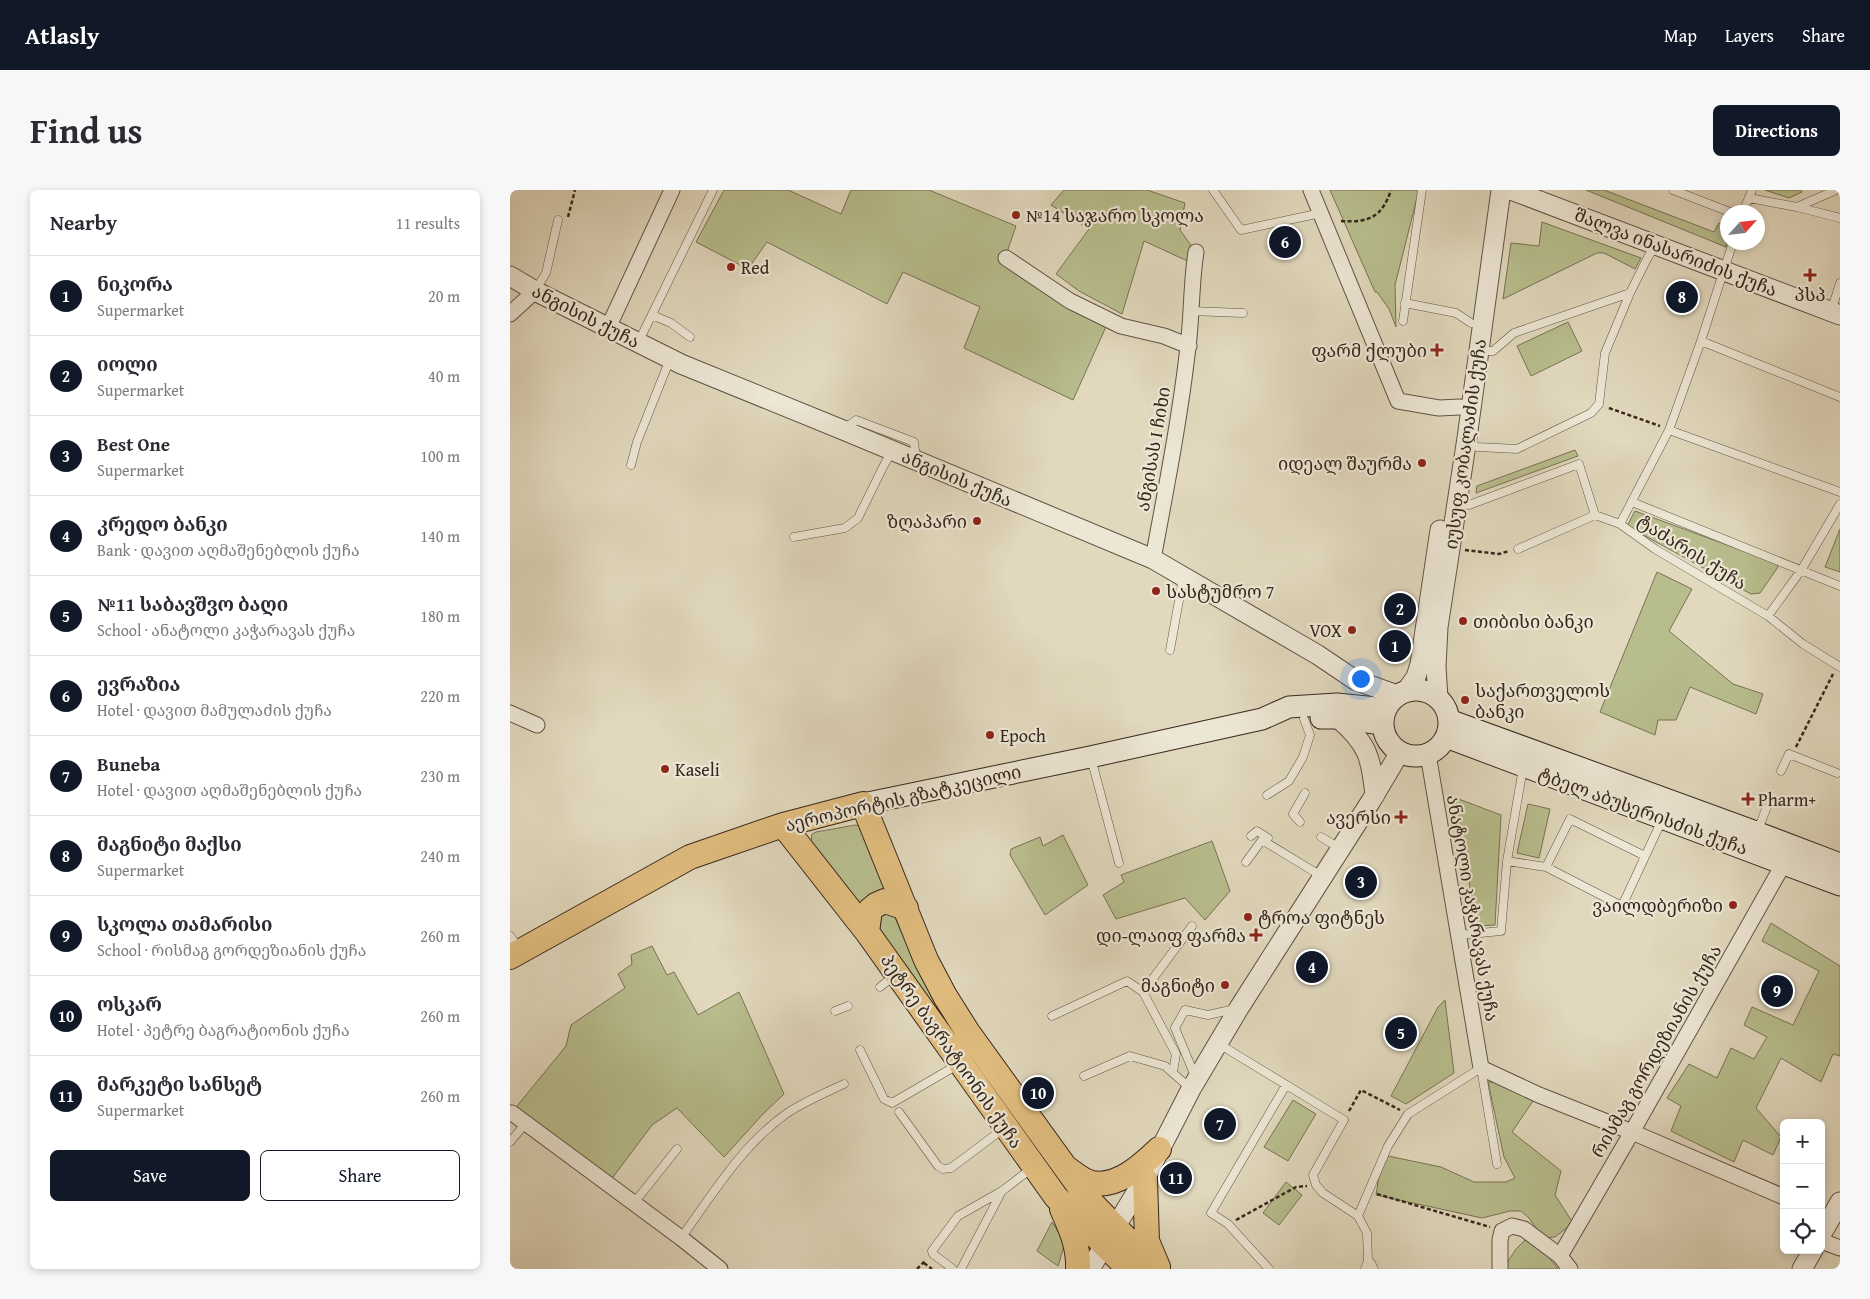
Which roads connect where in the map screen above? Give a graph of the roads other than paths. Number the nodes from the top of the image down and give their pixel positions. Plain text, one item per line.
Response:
1 (672, 190) edge
2 (713, 190) edge
3 (1212, 190) edge
4 (1311, 190) edge
5 (1422, 190) edge
6 (1489, 190) edge
7 (1501, 190) edge
8 (1511, 190) edge
9 (1673, 190) edge
10 (1752, 190) edge
11 (1836, 190) edge
12 (1749, 198) junction
13 (1746, 205) edge
14 (1720, 208) edge
15 (1797, 208) junction
16 (1321, 213) junction
17 (1840, 218) edge
18 (558, 220) road end
19 (1656, 245) junction
20 (1730, 250) edge
21 (1196, 252) dead end
22 (1006, 258) dead end
23 (1724, 270) junction
24 (510, 276) edge
25 (1840, 283) edge
26 (535, 291) junction
27 (1630, 293) junction
28 (1405, 303) junction
29 (1190, 311) junction
30 (1243, 313) dead end
31 (1835, 313) edge
32 (510, 314) edge
33 (652, 315) junction
34 (1403, 321) dead end
35 (1472, 323) junction
36 (608, 328) junction
37 (690, 337) dead end
38 (1702, 341) junction
39 (638, 342) junction
40 (1189, 346) junction
41 (1479, 351) junction
42 (670, 359) junction
43 (1840, 397) edge
44 (1460, 407) junction
45 (843, 430) junction
46 (1669, 430) junction
47 (1466, 445) junction
48 (892, 451) junction
49 (917, 462) junction
50 (631, 465) dead end
51 (1840, 492) edge
52 (1632, 502) junction
53 (1457, 503) junction
54 (1840, 504) edge
55 (1595, 515) junction
56 (1620, 524) junction
57 (794, 537) dead end
58 (1518, 549) road end
59 (1153, 559) junction
60 (1802, 569) junction
61 (1184, 576) junction
62 (1840, 586) edge
63 (1768, 616) junction
64 (1170, 650) dead end
65 (1838, 666) edge
66 (1438, 698) junction
67 (1393, 705) junction
68 (510, 713) edge
69 (1338, 718) junction
70 (1262, 719) junction
71 (1304, 719) junction
72 (536, 725) dead end
73 (1448, 729) junction
74 (1400, 752) junction
75 (1428, 754) junction
76 (1090, 757) junction
77 (1523, 766) junction
78 (1782, 771) dead end
79 (1837, 774) dead end
80 (1305, 793) dead end
81 (1267, 795) dead end
82 (1375, 795) junction
83 (863, 804) junction
84 (1766, 809) dead end
85 (1663, 818) junction
86 (1300, 822) dead end
87 (783, 825) junction
88 (1757, 832) junction
89 (1251, 836) dead end
90 (1320, 837) dead end
91 (1268, 838) dead end
92 (1341, 849) junction
93 (1645, 856) junction
94 (1507, 861) junction
95 (1246, 862) dead end
96 (1119, 863) dead end
97 (1305, 864) dead end
98 (1784, 864) junction
99 (1840, 864) edge
100 (1546, 867) junction
101 (1324, 875) junction
102 (1840, 885) edge
103 (906, 908) junction
104 (1192, 926) dead end
105 (867, 932) junction
106 (1459, 935) junction
107 (513, 948) edge
108 (1143, 992) junction
109 (848, 1006) dead end
110 (1239, 1008) junction
111 (835, 1011) dead end
112 (1052, 1016) dead end
113 (1219, 1044) junction
114 (860, 1050) dead end
115 (961, 1063) junction
116 (1482, 1068) junction
117 (1173, 1072) junction
118 (1084, 1076) dead end
119 (844, 1084) dead end
120 (1194, 1084) junction
121 (1286, 1086) junction
122 (512, 1112) dead end
123 (899, 1112) dead end
124 (526, 1123) junction
125 (1006, 1127) junction
126 (1632, 1132) junction
127 (510, 1142) edge
128 (1159, 1148) junction
129 (677, 1149) dead end
130 (1497, 1164) dead end
131 (1062, 1165) junction
132 (1034, 1167) junction
133 (1145, 1179) junction
134 (1002, 1191) junction
135 (1780, 1195) edge
136 (1056, 1197) junction
137 (634, 1203) junction
138 (1831, 1210) edge
139 (1358, 1216) junction
140 (1825, 1225) edge
141 (1110, 1237) junction
142 (681, 1238) junction
143 (1825, 1242) edge
144 (1840, 1248) edge
145 (1811, 1254) edge
146 (1560, 1256) junction
147 (1366, 1265) edge
148 (720, 1269) edge
149 (953, 1269) edge
150 (961, 1269) edge
151 (1078, 1269) edge
152 (1090, 1269) edge
153 (1129, 1269) edge
154 (1157, 1269) edge
155 (1269, 1269) edge
156 (1374, 1269) edge
157 (1500, 1269) edge
158 (1570, 1269) edge
159 (1802, 1269) edge

1 - 36 street
2 - 33 lane
3 - 16 lane
4 - 16 street
5 - 28 lane
6 - 35 street, იუსუფ კობალაძის ქუჩა
7 - 41 street, იუსუფ კობალაძის ქუჩა
8 - 19 street, შალვა ინასარიძის ქუჩა
9 - 14 lane
10 - 12 lane
11 - 15 lane
12 - 13 lane
12 - 15 lane
15 - 17 lane
16 - 44 street
18 - 26 lane
19 - 23 street, შალვა ინასარიძის ქუჩა
19 - 27 lane
20 - 23 lane
21 - 29 street, ანგისას I ჩიხი
22 - 40 street
23 - 31 street, შალვა ინასარიძის ქუჩა
23 - 38 lane
24 - 26 street, ანგისის ქუჩა
25 - 31 lane
26 - 32 street
26 - 36 street, ანგისის ქუჩა
27 - 41 lane
27 - 47 lane
28 - 34 lane
28 - 35 lane
29 - 30 lane
29 - 40 street, ანგისას I ჩიხი
33 - 37 lane
33 - 39 lane
35 - 44 street, იუსუფ კობალაძის ქუჩა
36 - 39 street, ანგისის ქუჩა
38 - 43 lane
38 - 46 lane
39 - 42 street, ანგისის ქუჩა
40 - 59 street, ანგისას I ჩიხი
41 - 47 street, იუსუფ კობალაძის ქუჩა
42 - 45 street, ანგისის ქუჩა
42 - 50 lane
44 - 67 street, იუსუფ კობალაძის ქუჩა
45 - 48 street, ანგისის ქუჩა
45 - 49 lane
46 - 51 lane
46 - 52 lane
47 - 53 street, იუსუფ კობალაძის ქუჩა
48 - 49 street, ანგისის ქუჩა
48 - 57 lane
49 - 59 street, ანგისის ქუჩა
52 - 56 lane
52 - 60 lane
53 - 55 lane
53 - 66 street, იუსუფ კობალაძის ქუჩა
54 - 60 lane
55 - 56 lane, ტაძარის ქუჩა
55 - 58 lane
56 - 63 lane, ტაძარის ქუჩა
59 - 61 street, ანგისის ქუჩა
60 - 62 lane
60 - 63 lane
61 - 64 lane
61 - 67 street, ანგისის ქუჩა
63 - 65 lane, ტაძარის ქუჩა
66 - 67 main road
66 - 73 main road
67 - 69 main road, აეროპორტის გზატკეცილი
67 - 70 main road, აეროპორტის გზატკეცილი
67 - 74 main road
68 - 72 street
69 - 71 main road, აეროპორტის გზატკეცილი
69 - 82 street
70 - 71 main road, აეროპორტის გზატკეცილი
70 - 76 main road, აეროპორტის გზატკეცილი
71 - 81 lane
73 - 75 main road
73 - 77 main road, ტბელ აბუსერისძის ქუჩა
73 - 88 main road, ტბელ აბუსერისძის ქუჩა
74 - 75 main road
74 - 82 street
75 - 106 street, ანატოლი კაჭარავას ქუჩა
76 - 83 main road, აეროპორტის გზატკეცილი
76 - 96 lane
77 - 85 main road, ტბელ აბუსერისძის ქუჩა
77 - 94 lane
78 - 79 lane
80 - 86 lane
82 - 92 street
83 - 87 main road, აეროპორტის გზატკეცილი
83 - 103 main road, პეტრე ბაგრატიონის ქუჩა
84 - 88 lane
85 - 93 lane
85 - 98 main road, ტბელ აბუსერისძის ქუჩა
87 - 105 main road, პეტრე ბაგრატიონის ქუჩა
87 - 107 main road, აეროპორტის გზატკეცილი
88 - 99 main road, ტბელ აბუსერისძის ქუჩა
89 - 91 lane
90 - 92 lane
92 - 101 street
93 - 100 lane
93 - 100 lane
94 - 100 lane
94 - 106 lane
95 - 101 lane
97 - 101 lane
98 - 102 main road, ტბელ აბუსერისძის ქუჩა
98 - 126 street, რისმაგ გორდეზიანის ქუჩა
101 - 110 street
103 - 105 main road
103 - 131 main road, პეტრე ბაგრატიონის ქუჩა
104 - 108 lane
105 - 115 main road, პეტრე ბაგრატიონის ქუჩა
106 - 116 street, ანატოლი კაჭარავას ქუჩა
108 - 112 lane
108 - 117 lane
109 - 111 lane
110 - 113 street
110 - 120 lane
113 - 120 street
113 - 121 lane
114 - 115 lane
115 - 125 main road, პეტრე ბაგრატიონის ქუჩა
116 - 126 street
116 - 130 lane
116 - 139 lane
117 - 118 lane
117 - 120 lane
119 - 142 lane
120 - 128 street
121 - 139 lane
121 - 155 lane
122 - 124 street
123 - 125 lane
124 - 127 lane
124 - 137 street
125 - 132 main road, პეტრე ბაგრატიონის ქუჩა
126 - 135 street
126 - 146 street, რისმაგ გორდეზიანის ქუჩა
128 - 131 main road
128 - 133 street
129 - 137 lane
131 - 141 main road, პეტრე ბაგრატიონის ქუჩა
132 - 134 lane
132 - 136 main road, პეტრე ბაგრატიონის ქუჩა
133 - 141 street
133 - 154 main road
134 - 149 lane
134 - 150 lane
136 - 141 main road, პეტრე ბაგრატიონის ქუჩა
136 - 151 main road
137 - 142 street
138 - 140 street
139 - 147 lane
141 - 152 street
141 - 153 main road, პეტრე ბაგრატიონის ქუჩა
141 - 154 main road, პეტრე ბაგრატიონის ქუჩა
142 - 148 street
143 - 144 street
145 - 159 street
146 - 157 street
146 - 158 street
147 - 156 lane

